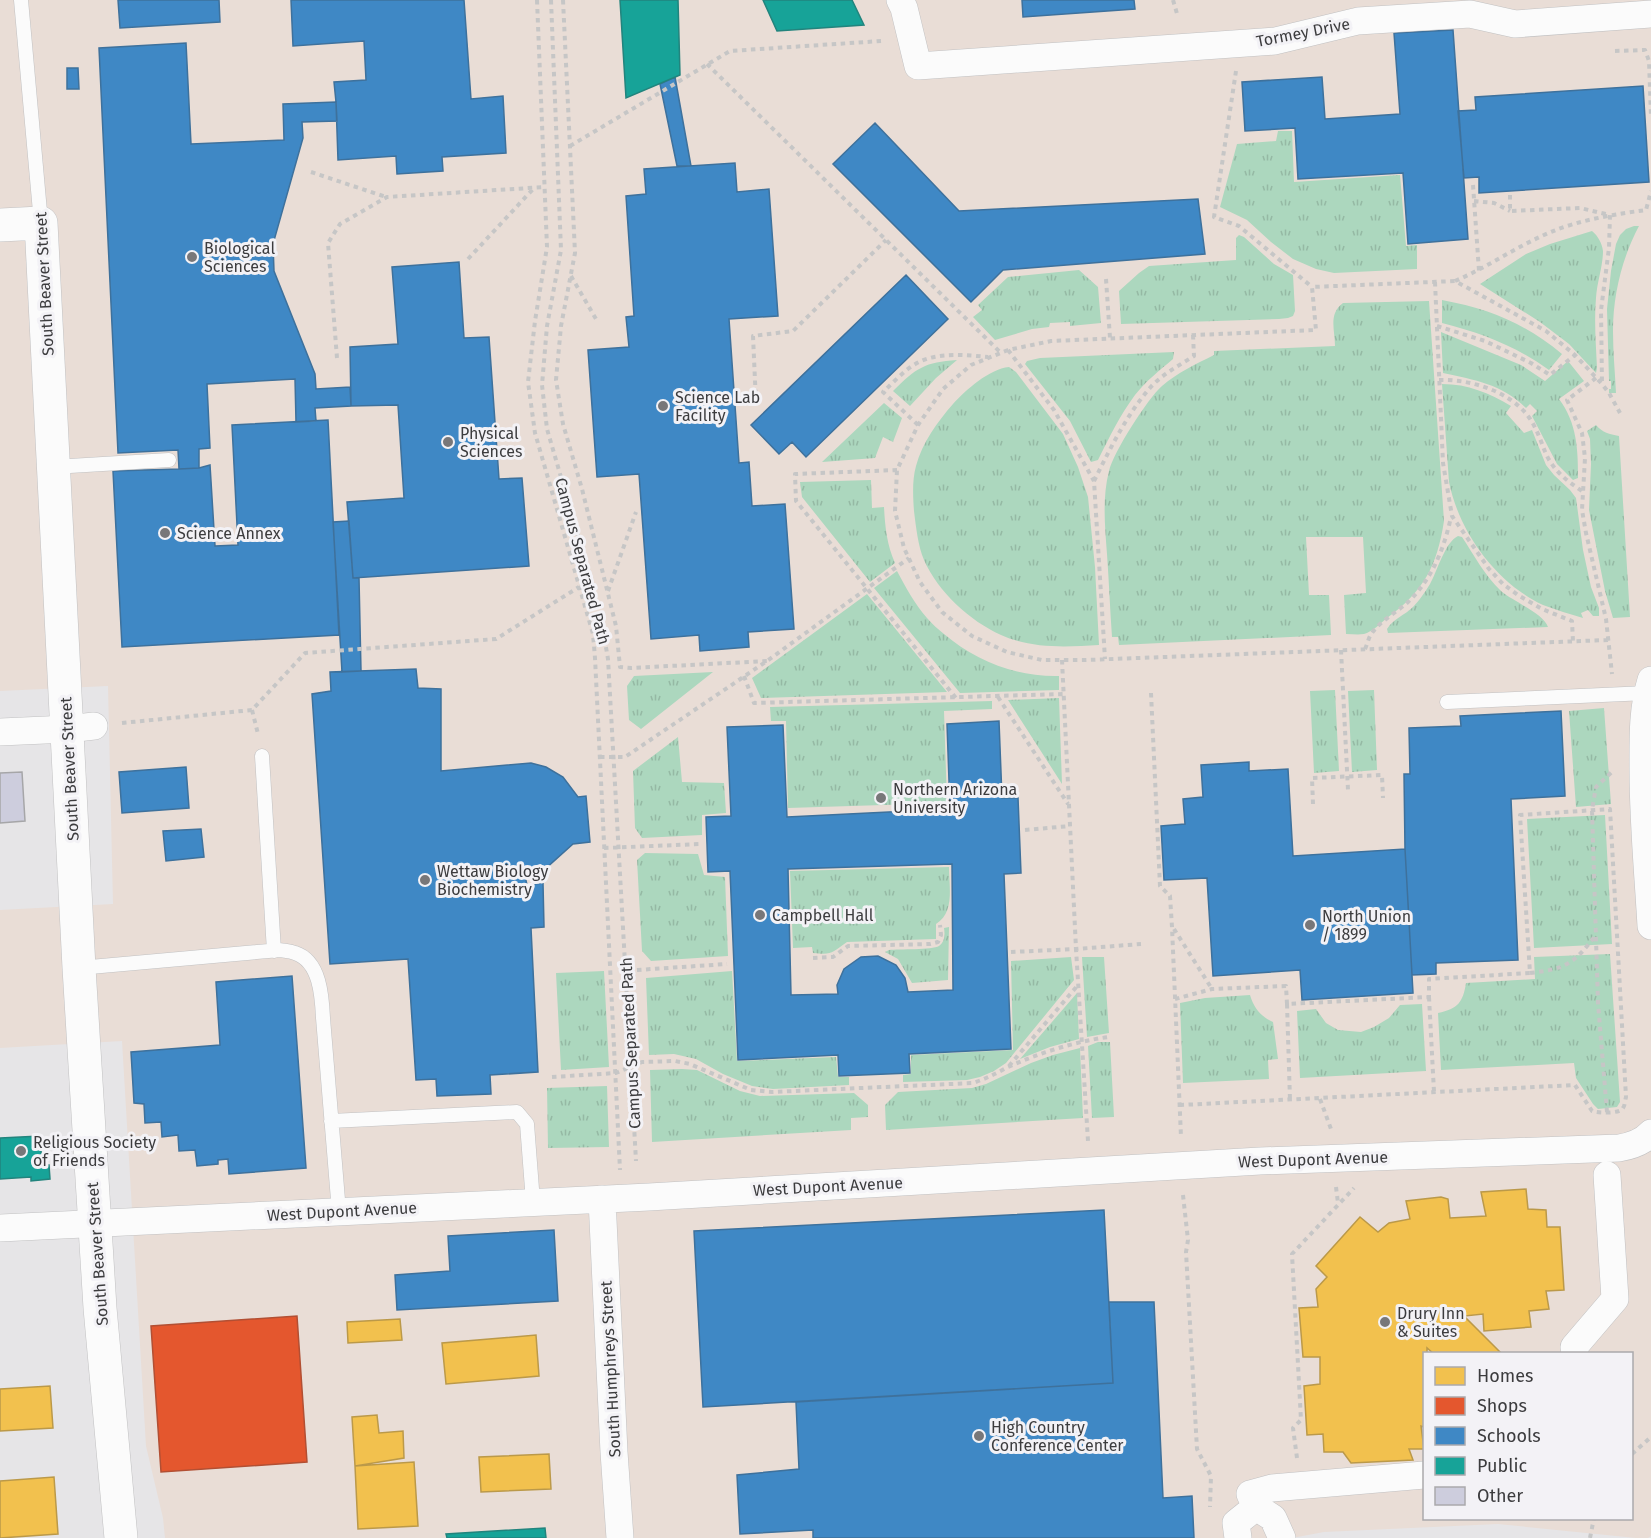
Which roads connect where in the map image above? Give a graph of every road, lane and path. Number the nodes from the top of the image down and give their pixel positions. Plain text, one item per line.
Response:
1 (21, 0) edge
2 (537, 0) edge
3 (551, 0) edge
4 (563, 0) edge
5 (900, 0) edge
6 (1173, 0) edge
7 (1651, 14) edge
8 (1178, 17) dead end
9 (911, 38) junction
10 (1615, 51) dead end
11 (707, 64) junction
12 (1236, 71) dead end
13 (1651, 117) edge
14 (570, 146) junction
15 (311, 172) dead end
16 (1473, 185) dead end
17 (545, 187) junction
18 (535, 188) junction
19 (1651, 191) edge
20 (1510, 195) dead end
21 (387, 197) junction
22 (1474, 201) junction
23 (1510, 211) junction
24 (1610, 215) junction
25 (41, 223) junction
26 (0, 225) edge
27 (886, 240) junction
28 (468, 259) dead end
29 (1479, 271) junction
30 (570, 276) junction
31 (1107, 279) dead end
32 (1455, 281) junction
33 (1435, 282) junction
34 (1312, 287) junction
35 (596, 319) dead end
36 (1437, 326) junction
37 (1193, 335) junction
38 (1110, 339) junction
39 (1008, 350) junction
40 (1000, 353) junction
41 (1575, 355) junction
42 (989, 357) junction
43 (337, 358) dead end
44 (1596, 378) junction
45 (1439, 380) junction
46 (1602, 384) junction
47 (756, 403) dead end
48 (1620, 413) dead end
49 (918, 425) junction
50 (169, 460) dead end
51 (53, 467) junction
52 (897, 470) junction
53 (1094, 481) junction
54 (1582, 492) junction
55 (636, 512) dead end
56 (1452, 516) junction
57 (909, 558) junction
58 (579, 587) junction
59 (868, 588) junction
60 (607, 592) junction
61 (1608, 640) junction
62 (1574, 642) junction
63 (1365, 649) junction
64 (1341, 650) junction
65 (1105, 659) junction
66 (1062, 660) junction
67 (767, 661) junction
68 (744, 676) junction
69 (1649, 687) edge
70 (1151, 693) dead end
71 (1063, 694) junction
72 (1615, 694) junction
73 (998, 696) junction
74 (956, 698) junction
75 (1447, 702) dead end
76 (81, 727) junction
77 (0, 732) edge
78 (262, 756) dead end
79 (600, 757) junction
80 (614, 757) junction
81 (1615, 767) dead end
82 (1347, 776) junction
83 (1347, 790) dead end
84 (1383, 798) dead end
85 (1313, 804) dead end
86 (1069, 806) junction
87 (1592, 810) junction
88 (1070, 826) junction
89 (1025, 830) dead end
90 (700, 844) dead end
91 (619, 847) junction
92 (604, 848) junction
93 (940, 925) dead end
94 (1651, 926) edge
95 (1172, 927) junction
96 (1596, 935) junction
97 (1141, 944) dead end
98 (1076, 949) junction
99 (274, 951) junction
100 (1011, 952) dead end
101 (813, 958) dead end
102 (727, 964) dead end
103 (79, 968) junction
104 (637, 970) dead end
105 (1530, 973) junction
106 (1078, 984) junction
107 (1212, 989) junction
108 (1429, 997) junction
109 (1175, 999) junction
110 (1287, 1004) junction
111 (1109, 1037) dead end
112 (1082, 1042) junction
113 (631, 1067) junction
114 (1007, 1068) junction
115 (616, 1073) junction
116 (552, 1077) dead end
117 (1434, 1092) junction
118 (1320, 1099) junction
119 (1290, 1100) junction
120 (1181, 1105) junction
121 (1607, 1112) junction
122 (331, 1121) junction
123 (1331, 1129) dead end
124 (1651, 1133) edge
125 (1181, 1139) dead end
126 (636, 1161) dead end
127 (1088, 1171) junction
128 (1607, 1175) dead end
129 (1335, 1183) dead end
130 (1354, 1188) dead end
131 (1183, 1191) dead end
132 (612, 1198) junction
133 (533, 1202) junction
134 (1339, 1204) junction
135 (339, 1212) junction
136 (95, 1224) junction
137 (0, 1228) edge
138 (1575, 1352) edge
139 (1651, 1437) edge
140 (1633, 1453) edge
141 (1297, 1463) dead end
142 (1423, 1475) edge
143 (1256, 1507) junction
144 (1210, 1517) dead end
145 (1594, 1520) edge
146 (121, 1538) edge
147 (620, 1538) edge
148 (1238, 1538) edge
149 (1282, 1538) edge
150 (1590, 1538) edge

1 - 25 lane, South Beaver Street
2 - 17 path
3 - 80 path, Campus Separated Path
4 - 14 path
5 - 9 street
6 - 8 path
7 - 9 street, Tormey Drive
9 - 11 path
10 - 13 path
11 - 14 path
11 - 27 path
12 - 34 path
14 - 30 path
15 - 21 path
16 - 22 path
17 - 18 path
17 - 58 path
18 - 21 path
18 - 28 path
19 - 24 path
20 - 23 path
21 - 43 path
22 - 23 path
22 - 29 path
23 - 24 path
24 - 29 path
24 - 46 path
25 - 26 street
25 - 51 street, South Beaver Street
27 - 40 path
27 - 47 path
29 - 32 path
30 - 35 path
30 - 60 path
31 - 38 path
32 - 33 path
32 - 41 path
33 - 34 path
33 - 36 path
34 - 37 path
36 - 41 path
36 - 45 path
37 - 38 path
37 - 53 path
38 - 39 path
39 - 40 path
39 - 53 path
40 - 42 path
41 - 44 path
42 - 49 path
42 - 49 path
44 - 46 path
44 - 54 path
45 - 54 path
45 - 56 path
46 - 48 path
49 - 52 path
50 - 51 lane
51 - 76 street, South Beaver Street
52 - 57 path
52 - 59 path
53 - 65 path
54 - 61 path
55 - 60 path
56 - 62 path
56 - 63 path
57 - 59 path
57 - 66 path
58 - 76 path
58 - 79 path
59 - 67 path
59 - 74 path
60 - 67 path
61 - 62 path
61 - 72 path
62 - 63 path
63 - 64 path
64 - 65 path
64 - 82 path
65 - 66 path
66 - 71 path
67 - 68 path
68 - 74 path
68 - 80 path
69 - 72 lane
69 - 94 street
70 - 95 path
71 - 73 path
71 - 86 path
72 - 75 lane
73 - 74 path
73 - 86 path
76 - 77 street
76 - 103 street, South Beaver Street
78 - 99 lane
79 - 80 path
79 - 92 path
80 - 91 path, Campus Separated Path
81 - 87 path
82 - 83 path
82 - 84 path
82 - 85 path
86 - 88 path
87 - 96 path
87 - 105 path
87 - 121 path
88 - 89 path
88 - 98 path
90 - 91 path
91 - 92 path
91 - 113 path, Campus Separated Path
92 - 115 path
93 - 101 path
95 - 107 path
95 - 109 path
96 - 105 path
96 - 121 path
97 - 98 path
98 - 100 path
98 - 106 path
99 - 103 lane
99 - 122 lane
102 - 104 path
103 - 136 street, South Beaver Street
105 - 108 path
106 - 112 path
106 - 114 path
107 - 109 path
107 - 110 path
108 - 110 path
108 - 117 path
109 - 120 path
110 - 119 path
111 - 112 path
112 - 114 path
112 - 127 path
113 - 114 path
113 - 115 path
113 - 126 path, Campus Separated Path
115 - 116 path
115 - 132 path
117 - 118 path
117 - 121 path
118 - 119 path
118 - 123 path
119 - 120 path
120 - 125 path
122 - 133 lane
122 - 135 lane
124 - 127 street, West Dupont Avenue
127 - 132 street, West Dupont Avenue
128 - 138 street
129 - 134 path
130 - 134 path
131 - 144 path
132 - 133 street, West Dupont Avenue
132 - 147 street, South Humphreys Street
133 - 135 street, West Dupont Avenue
134 - 141 path
135 - 136 street, West Dupont Avenue
136 - 137 street, West Dupont Avenue
136 - 146 street, South Beaver Street
139 - 140 path
142 - 143 street
143 - 148 street
143 - 149 street
145 - 150 path

